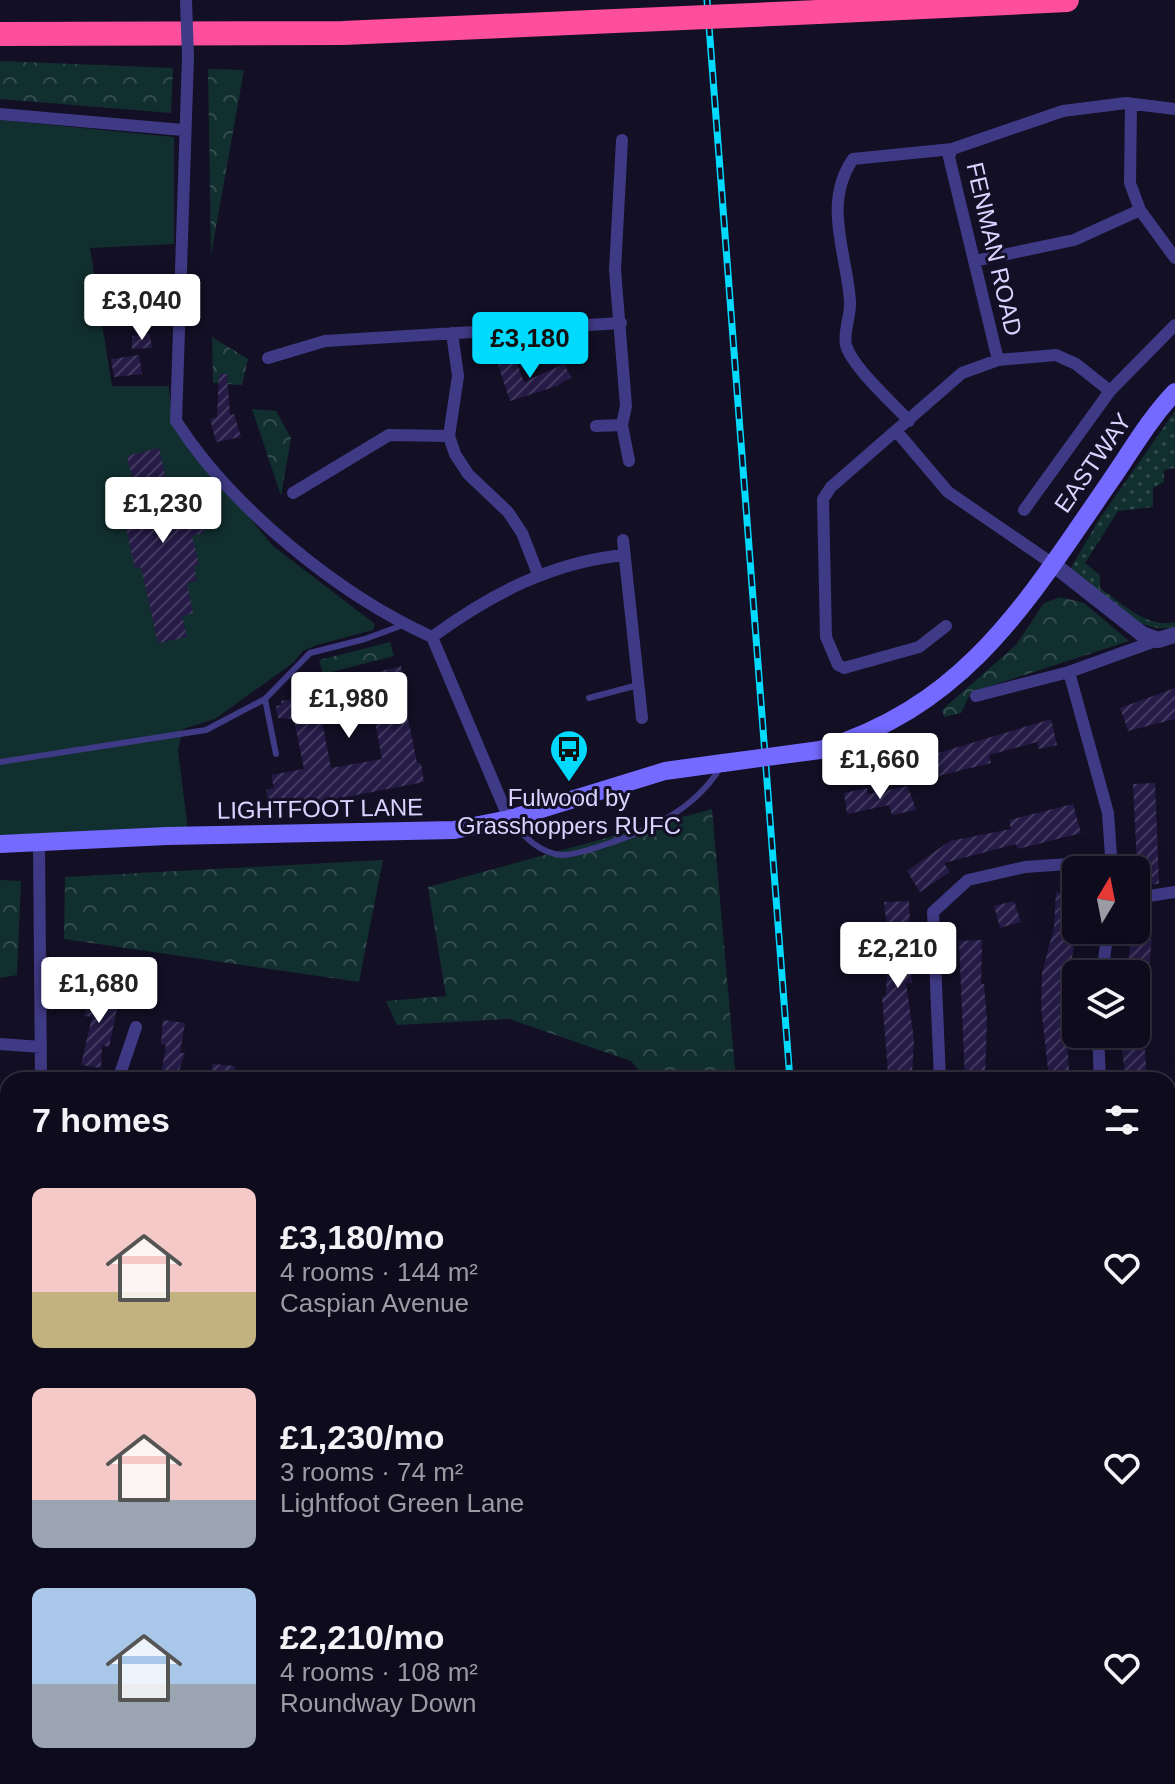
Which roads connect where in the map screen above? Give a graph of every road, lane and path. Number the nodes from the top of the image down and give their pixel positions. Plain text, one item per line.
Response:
1 (186, 0) edge
2 (1067, 0) edge
3 (0, 34) edge
4 (1131, 104) junction
5 (1175, 109) edge
6 (0, 114) edge
7 (183, 130) junction
8 (622, 140) dead end
9 (952, 149) junction
10 (1140, 210) junction
11 (1175, 258) edge
12 (974, 261) junction
13 (621, 323) junction
14 (1175, 325) edge
15 (452, 333) junction
16 (268, 358) dead end
17 (998, 360) junction
18 (1110, 391) junction
19 (1175, 392) edge
20 (909, 421) junction
21 (622, 425) junction
22 (596, 426) dead end
23 (898, 433) junction
24 (449, 436) junction
25 (629, 461) dead end
26 (293, 493) dead end
27 (1024, 510) dead end
28 (623, 540) dead end
29 (623, 555) junction
30 (1053, 564) junction
31 (538, 574) junction
32 (403, 625) junction
33 (946, 626) dead end
34 (1175, 635) edge
35 (432, 637) junction
36 (1158, 640) junction
37 (1069, 672) junction
38 (638, 685) junction
39 (976, 696) dead end
40 (589, 698) dead end
41 (265, 699) junction
42 (642, 718) dead end
43 (276, 754) dead end
44 (0, 762) edge
45 (723, 763) junction
46 (509, 819) junction
47 (0, 844) edge
48 (39, 844) junction
49 (1111, 856) edge
50 (1062, 867) edge
51 (1175, 892) edge
52 (1150, 896) edge
53 (136, 1027) dead end
54 (0, 1044) edge
55 (41, 1047) junction
56 (1099, 1048) edge
57 (41, 1072) edge
58 (121, 1072) edge
59 (940, 1072) edge
60 (1100, 1072) edge

1 - 7 street, bridge
2 - 3 highway, bridge
4 - 5 street
4 - 9 street
4 - 10 street
6 - 7 street
7 - 32 street
8 - 13 street
9 - 12 street, FENMAN ROAD
9 - 20 street
10 - 11 street
10 - 12 street
12 - 17 street, FENMAN ROAD
13 - 15 street
13 - 21 street
14 - 18 street
15 - 16 street
15 - 24 street
17 - 18 street
17 - 20 street
18 - 27 street
19 - 30 main road, EASTWAY
20 - 23 street
21 - 22 street
21 - 25 street
23 - 30 street
23 - 33 street
24 - 26 street
24 - 31 street
28 - 29 street
29 - 31 street
29 - 38 street
30 - 36 street
30 - 45 main road, LIGHTFOOT LANE, bridge
31 - 35 street
32 - 35 street
32 - 41 lane
34 - 36 street
35 - 46 street
36 - 37 street
37 - 39 street
37 - 49 street
38 - 40 lane
38 - 42 street
41 - 43 lane
41 - 44 lane
45 - 46 main road, LIGHTFOOT LANE
45 - 46 lane
46 - 48 main road, LIGHTFOOT LANE
47 - 48 main road, LIGHTFOOT LANE
48 - 55 street
50 - 59 street
51 - 52 street
53 - 58 street
54 - 55 street
55 - 57 street
56 - 60 street

